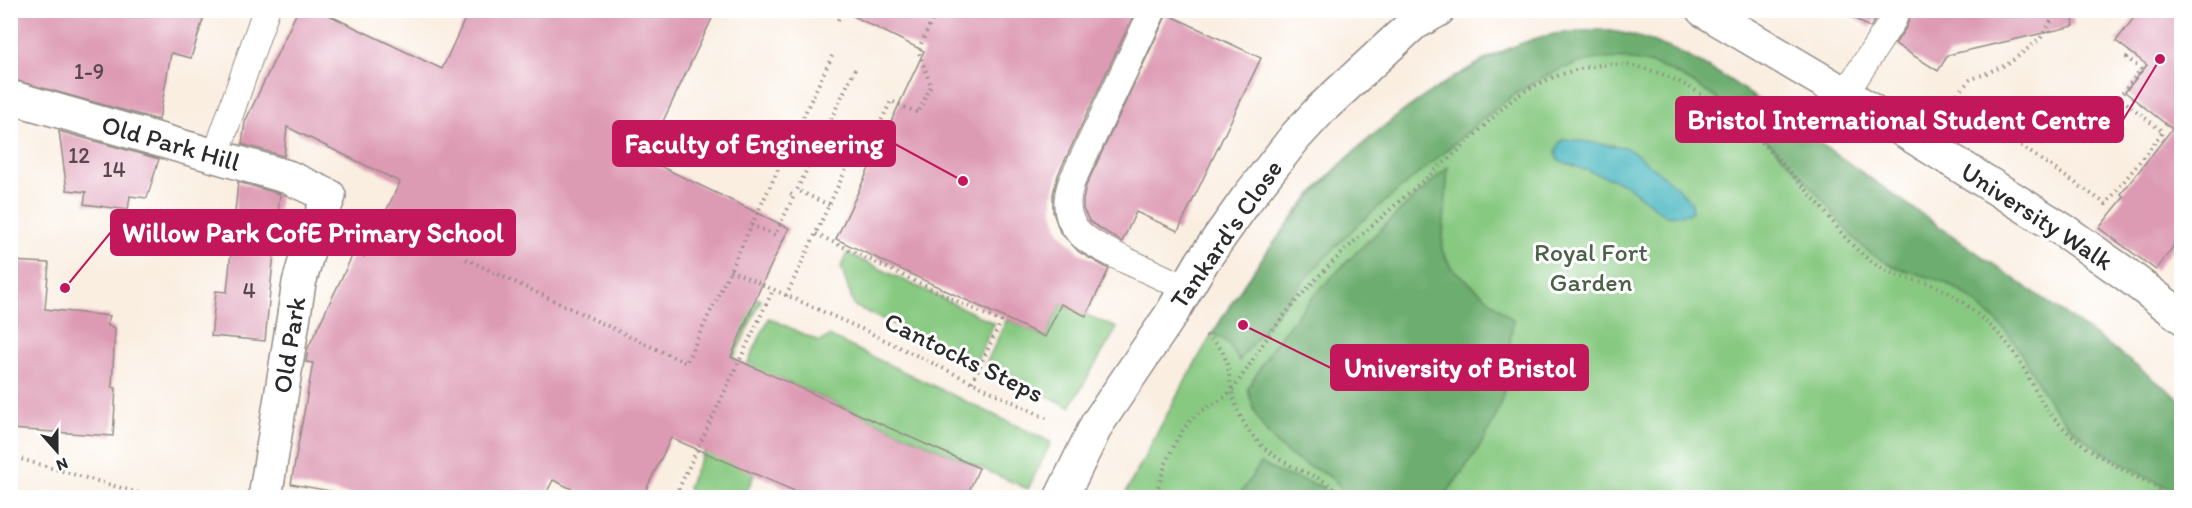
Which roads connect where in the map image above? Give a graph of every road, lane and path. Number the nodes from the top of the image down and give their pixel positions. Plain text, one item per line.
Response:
1 (266, 10) edge
2 (842, 10) edge
3 (937, 10) edge
4 (1153, 10) edge
5 (1438, 10) edge
6 (1702, 10) edge
7 (1897, 10) edge
8 (2058, 10) edge
9 (838, 20) dead end
10 (2131, 53) dead end
11 (833, 54) dead end
12 (855, 69) dead end
13 (1845, 94) junction
14 (10, 97) edge
15 (2119, 97) junction
16 (1942, 110) dead end
17 (2016, 127) dead end
18 (1996, 129) dead end
19 (216, 155) junction
20 (788, 193) dead end
21 (329, 196) joint
22 (829, 205) junction
23 (752, 225) junction
24 (816, 234) junction
25 (466, 258) dead end
26 (730, 270) junction
27 (1186, 289) junction
28 (773, 290) junction
29 (786, 296) junction
30 (2181, 317) edge
31 (1210, 338) dead end
32 (972, 382) junction
33 (1231, 390) junction
34 (1046, 418) dead end
35 (10, 456) edge
36 (682, 497) edge
37 (156, 498) edge
38 (265, 498) edge
39 (1061, 498) edge
40 (1155, 498) edge
41 (1338, 498) edge
42 (2175, 498) edge

1 - 19 lane
2 - 9 path
3 - 22 path
4 - 27 lane
5 - 27 street, Tankard's Close
6 - 13 street, University Walk
7 - 13 lane
8 - 16 path
10 - 15 path
11 - 23 path
12 - 22 path
13 - 30 street, University Walk
14 - 19 street, Old Park Hill
15 - 17 path
15 - 18 path
19 - 21 street, Old Park Hill
20 - 23 path
21 - 38 street, Old Park
22 - 24 path
23 - 26 path
24 - 29 path
24 - 32 path
25 - 26 path
26 - 28 path, Cantocks Steps
27 - 39 street, Tankard's Close
28 - 29 path, Cantocks Steps
28 - 36 path
29 - 32 path, Cantocks Steps
31 - 33 path
32 - 34 path, Cantocks Steps
33 - 40 path
33 - 41 path
33 - 42 path
35 - 37 path

